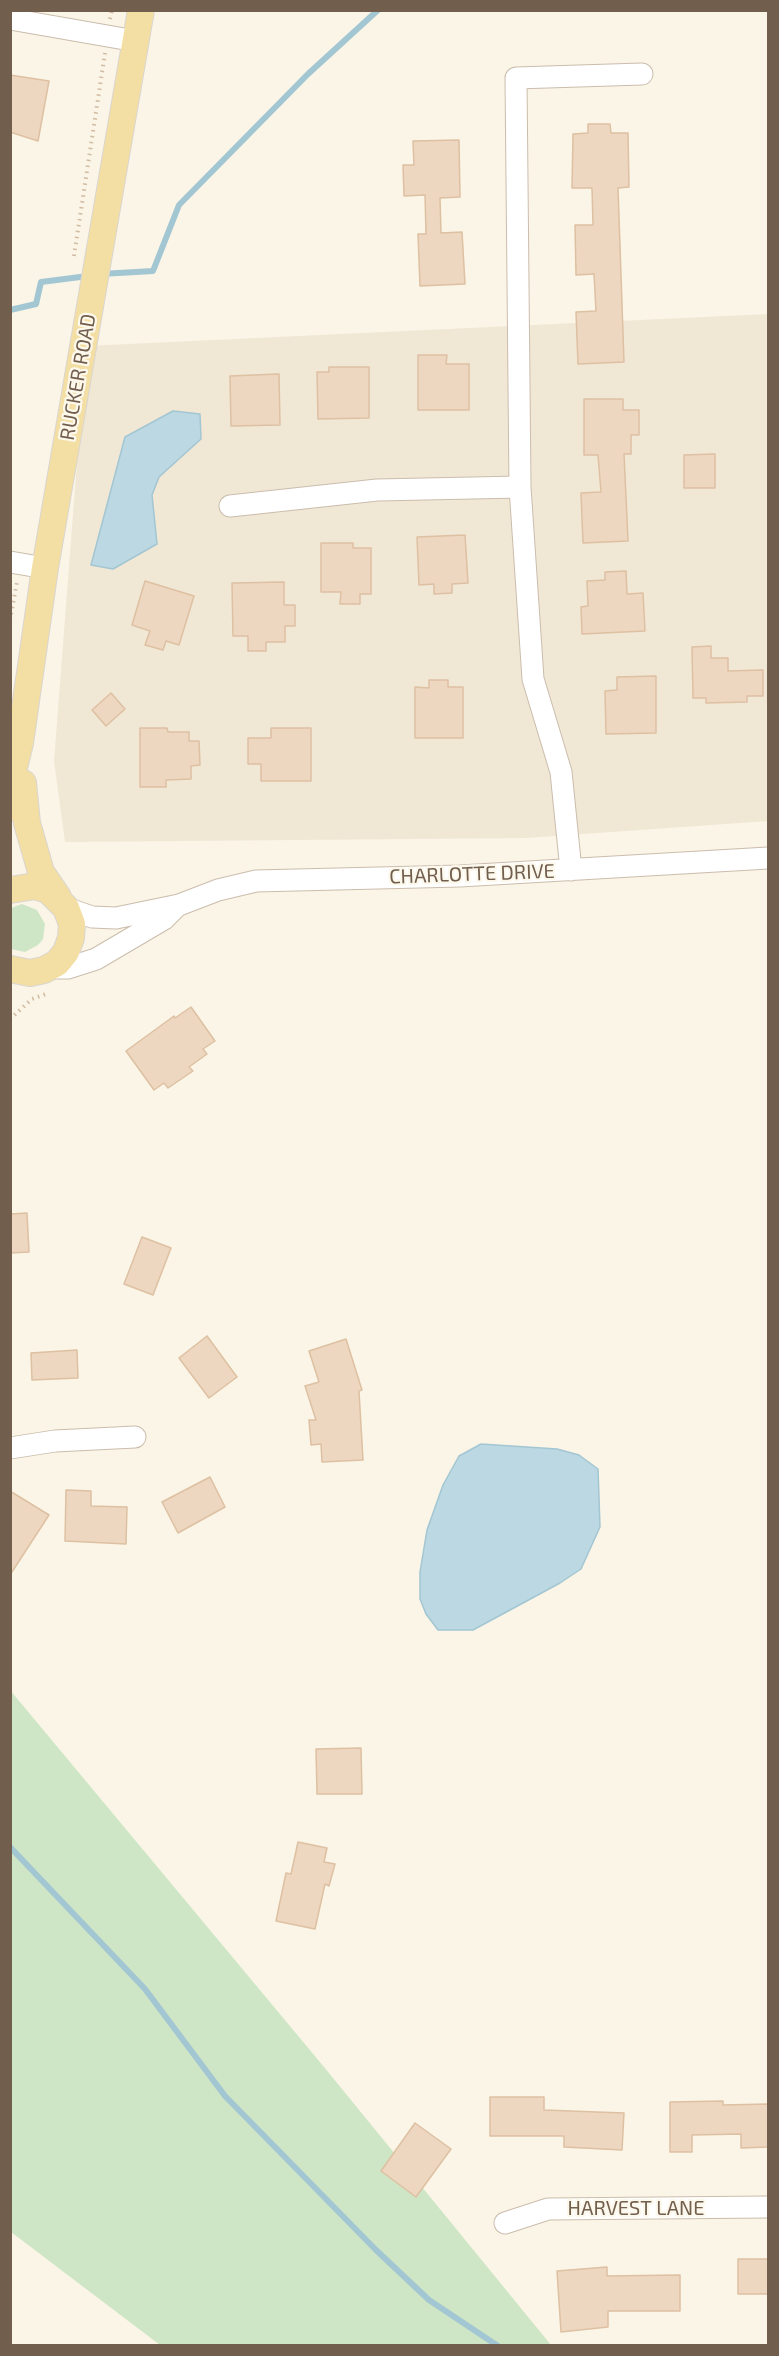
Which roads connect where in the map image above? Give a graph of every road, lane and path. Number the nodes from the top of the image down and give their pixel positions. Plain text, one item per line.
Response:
1 (112, 10) edge
2 (141, 10) edge
3 (10, 19) edge
4 (108, 36) junction
5 (135, 40) junction
6 (642, 74) dead end
7 (73, 261) dead end
8 (520, 486) junction
9 (230, 506) dead end
10 (15, 563) edge
11 (45, 568) junction
12 (10, 620) edge
13 (20, 744) junction
14 (10, 808) edge
15 (768, 858) edge
16 (571, 870) junction
17 (10, 890) edge
18 (63, 903) junction
19 (179, 905) junction
20 (36, 975) edge
21 (10, 989) edge
22 (11, 1016) edge
23 (135, 1437) dead end
24 (10, 1448) edge
25 (768, 2207) edge
26 (505, 2223) dead end

1 - 4 path
2 - 5 main road, RUCKER ROAD
3 - 4 street
4 - 5 street
4 - 7 path
5 - 11 main road, RUCKER ROAD
6 - 8 street
8 - 9 street
8 - 16 street
10 - 11 street
10 - 12 path
11 - 13 main road, RUCKER ROAD
13 - 14 main road, RUCKER ROAD
13 - 18 main road, RUCKER ROAD
15 - 16 street, CHARLOTTE DRIVE
16 - 19 street, CHARLOTTE DRIVE
17 - 18 main road
18 - 19 street, CHARLOTTE DRIVE
18 - 20 main road
19 - 20 street, CHARLOTTE DRIVE
20 - 21 main road
20 - 22 path
23 - 24 street
25 - 26 street, HARVEST LANE

